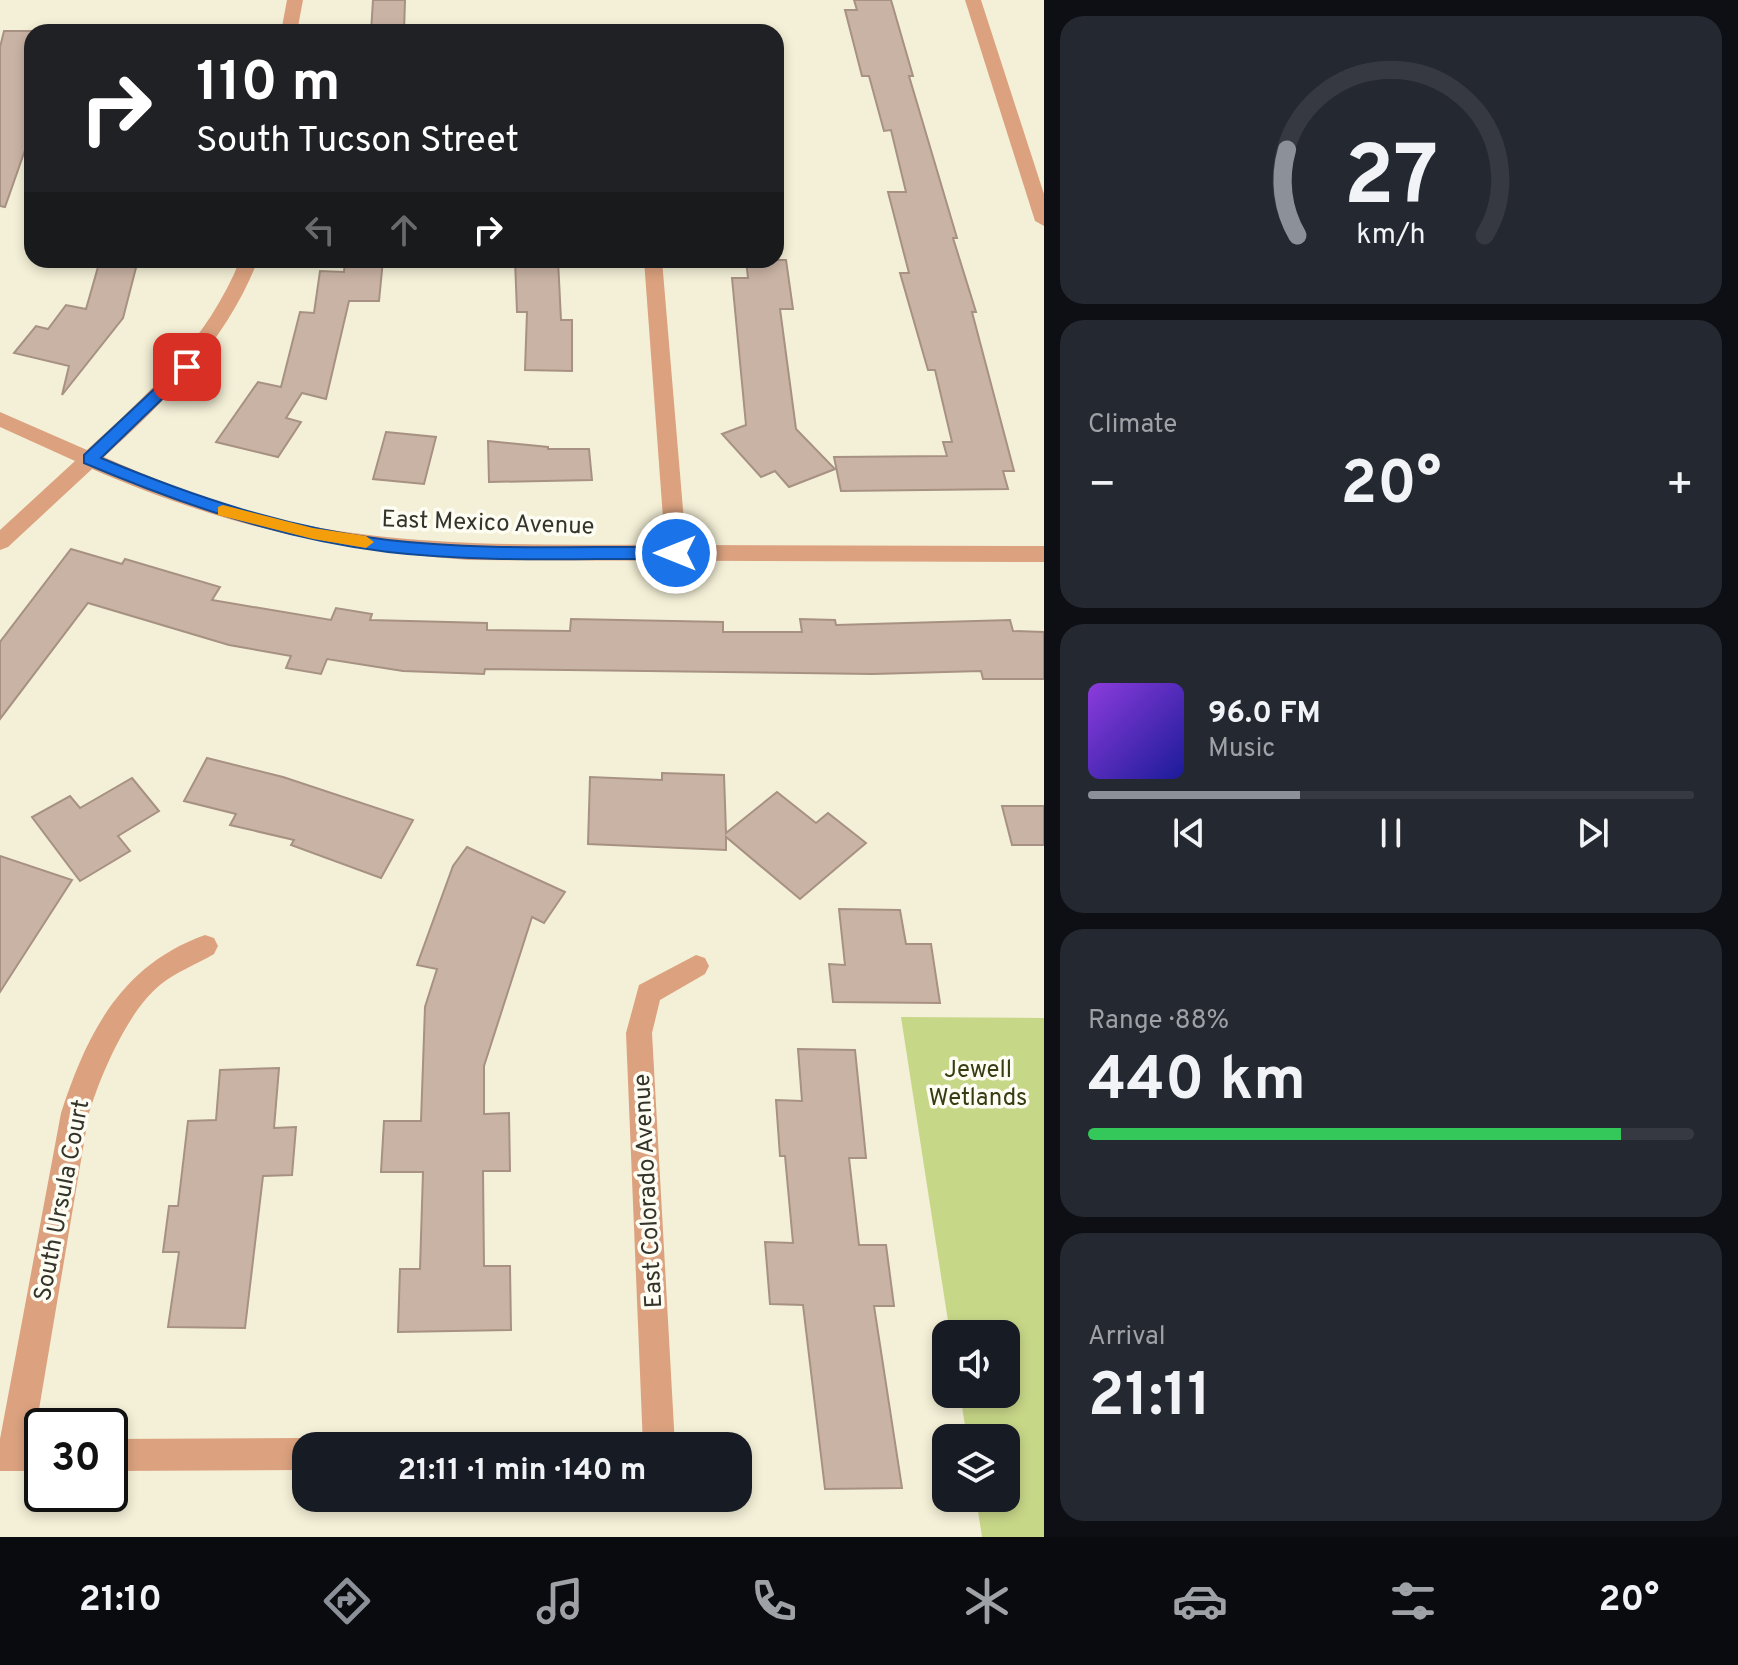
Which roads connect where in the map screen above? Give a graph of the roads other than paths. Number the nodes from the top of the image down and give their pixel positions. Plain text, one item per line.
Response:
1 (295, 0) edge
2 (973, 0) edge
3 (290, 24) edge
4 (1044, 221) edge
5 (246, 268) edge
6 (654, 268) edge
7 (0, 419) edge
8 (90, 459) junction
9 (0, 542) edge
10 (676, 553) junction
11 (1044, 554) edge
12 (205, 946) dead end
13 (696, 966) dead end
14 (658, 1432) edge
15 (292, 1454) edge
16 (19, 1455) edge
17 (128, 1455) edge

1 - 3 street
2 - 4 street
5 - 8 street
6 - 10 street
7 - 8 street, East Mexico Avenue
8 - 9 street
8 - 10 street, East Mexico Avenue
10 - 11 street, East Mexico Avenue
12 - 16 street, South Ursula Court
13 - 14 street, East Colorado Avenue
15 - 17 street

